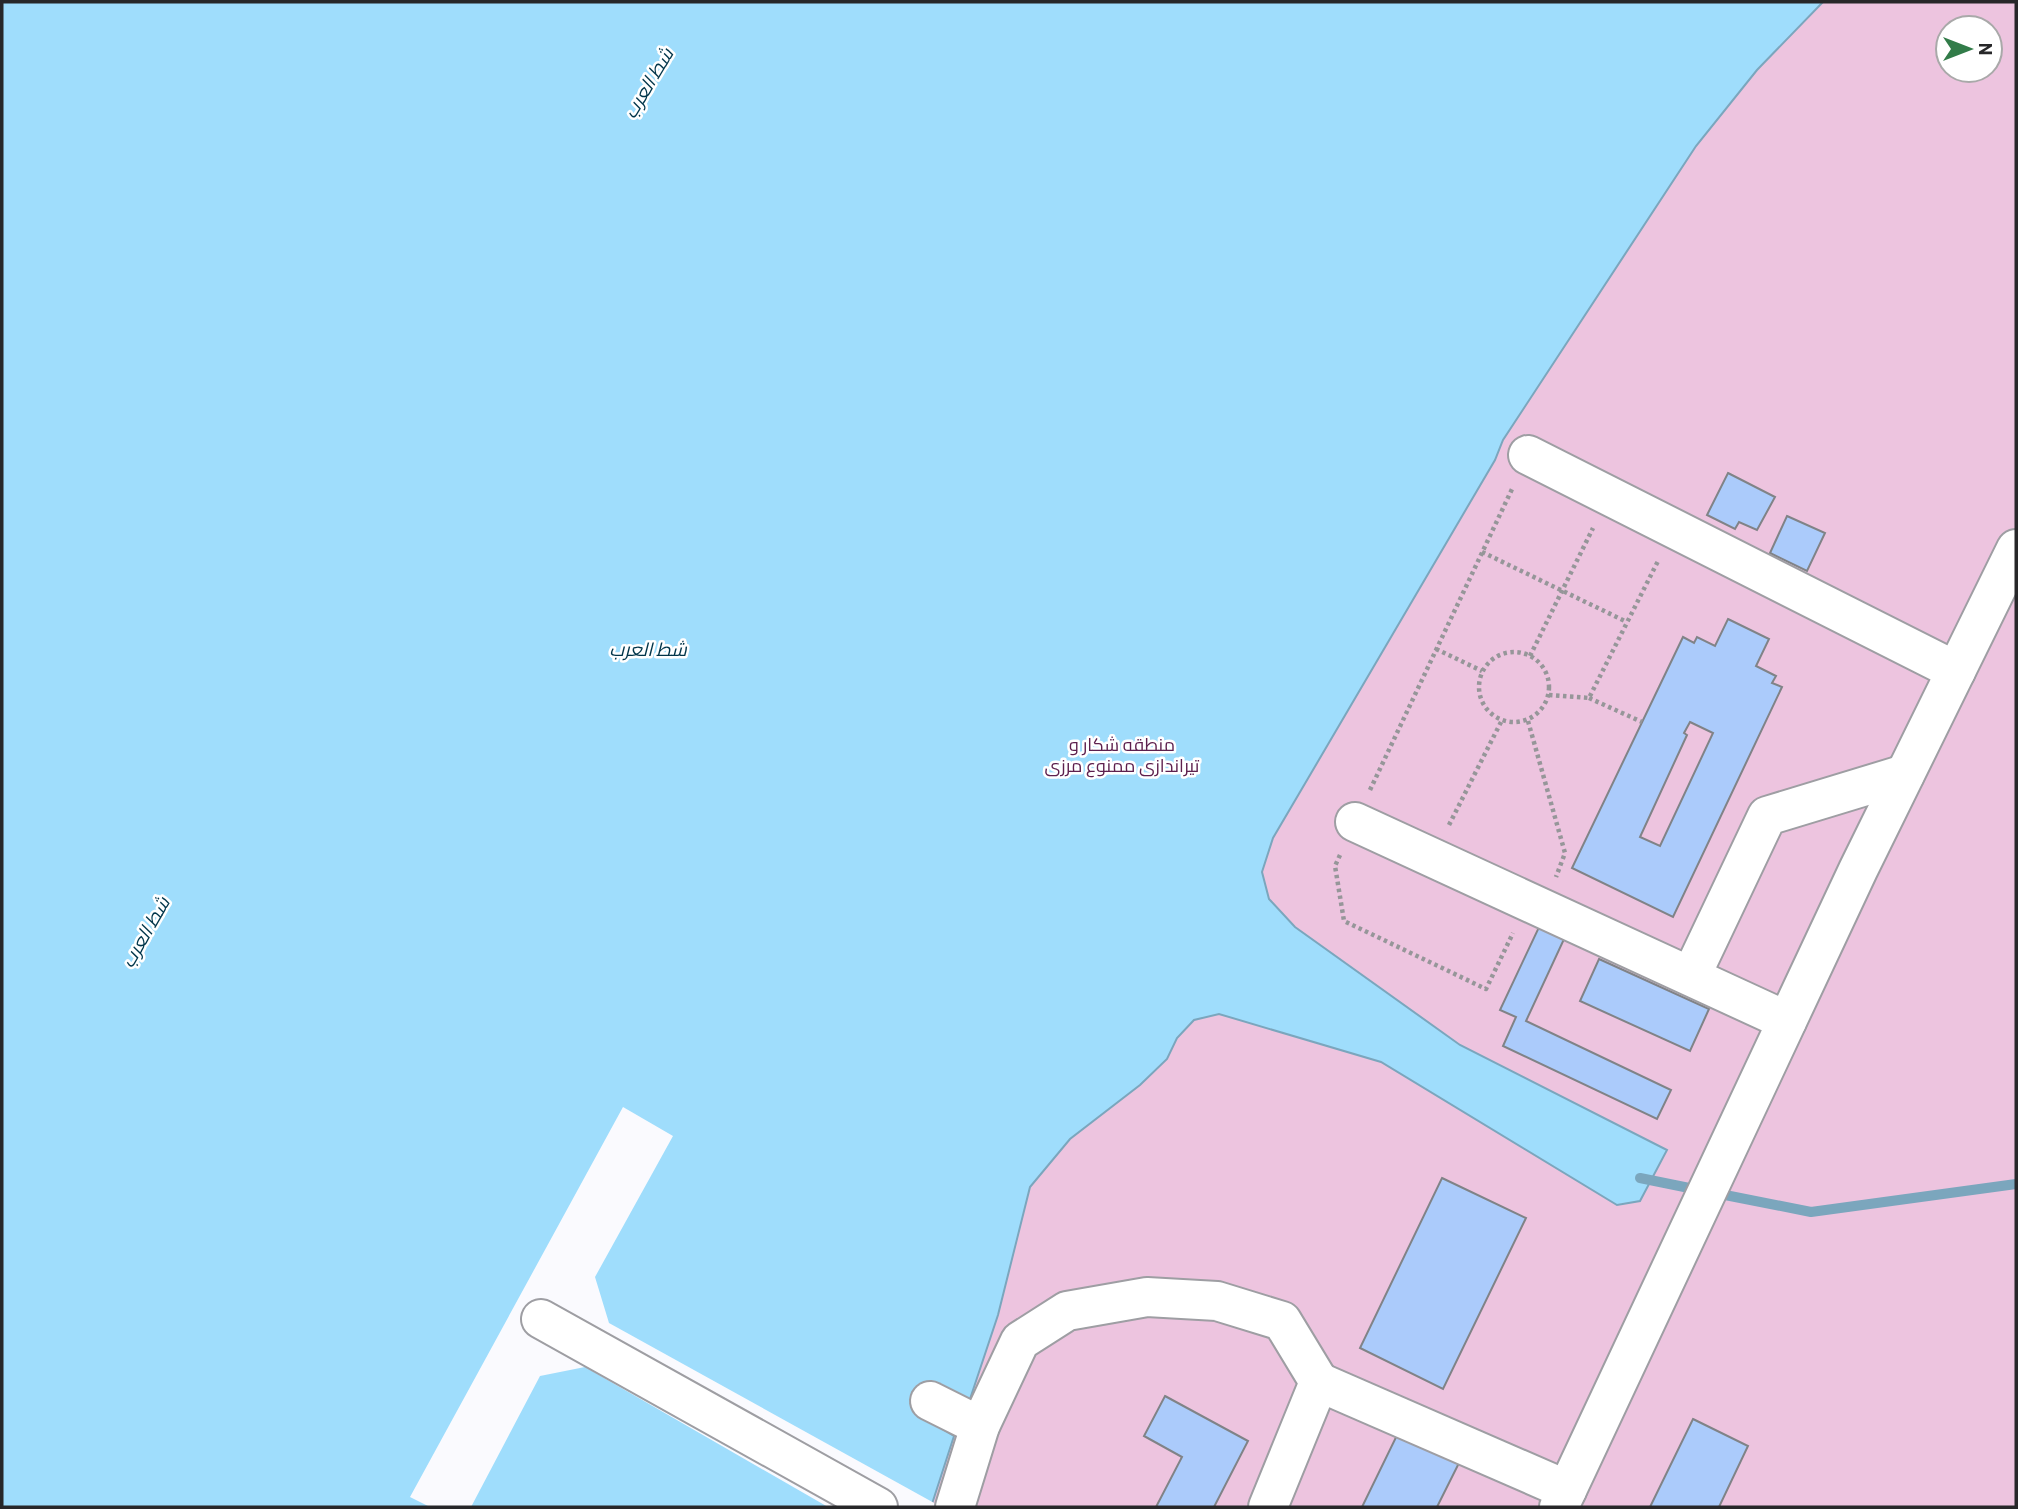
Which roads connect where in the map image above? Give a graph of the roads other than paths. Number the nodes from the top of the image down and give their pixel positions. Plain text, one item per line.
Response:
1 (1528, 455) road end
2 (2016, 549) edge
3 (1956, 671) junction
4 (1905, 774) junction
5 (1354, 822) road end
6 (1691, 976) junction
7 (1787, 1021) junction
8 (541, 1319) dead end
9 (1319, 1381) junction
10 (930, 1401) dead end
11 (980, 1426) junction
12 (1563, 1499) edge
13 (878, 1507) edge
14 (955, 1507) edge
15 (1268, 1507) edge

1 - 3 lane
2 - 3 lane
3 - 4 lane
4 - 6 lane
4 - 7 lane
5 - 6 lane
6 - 7 lane
7 - 12 lane
8 - 13 lane
9 - 11 lane
9 - 12 lane
9 - 15 lane
10 - 11 lane
11 - 14 lane

